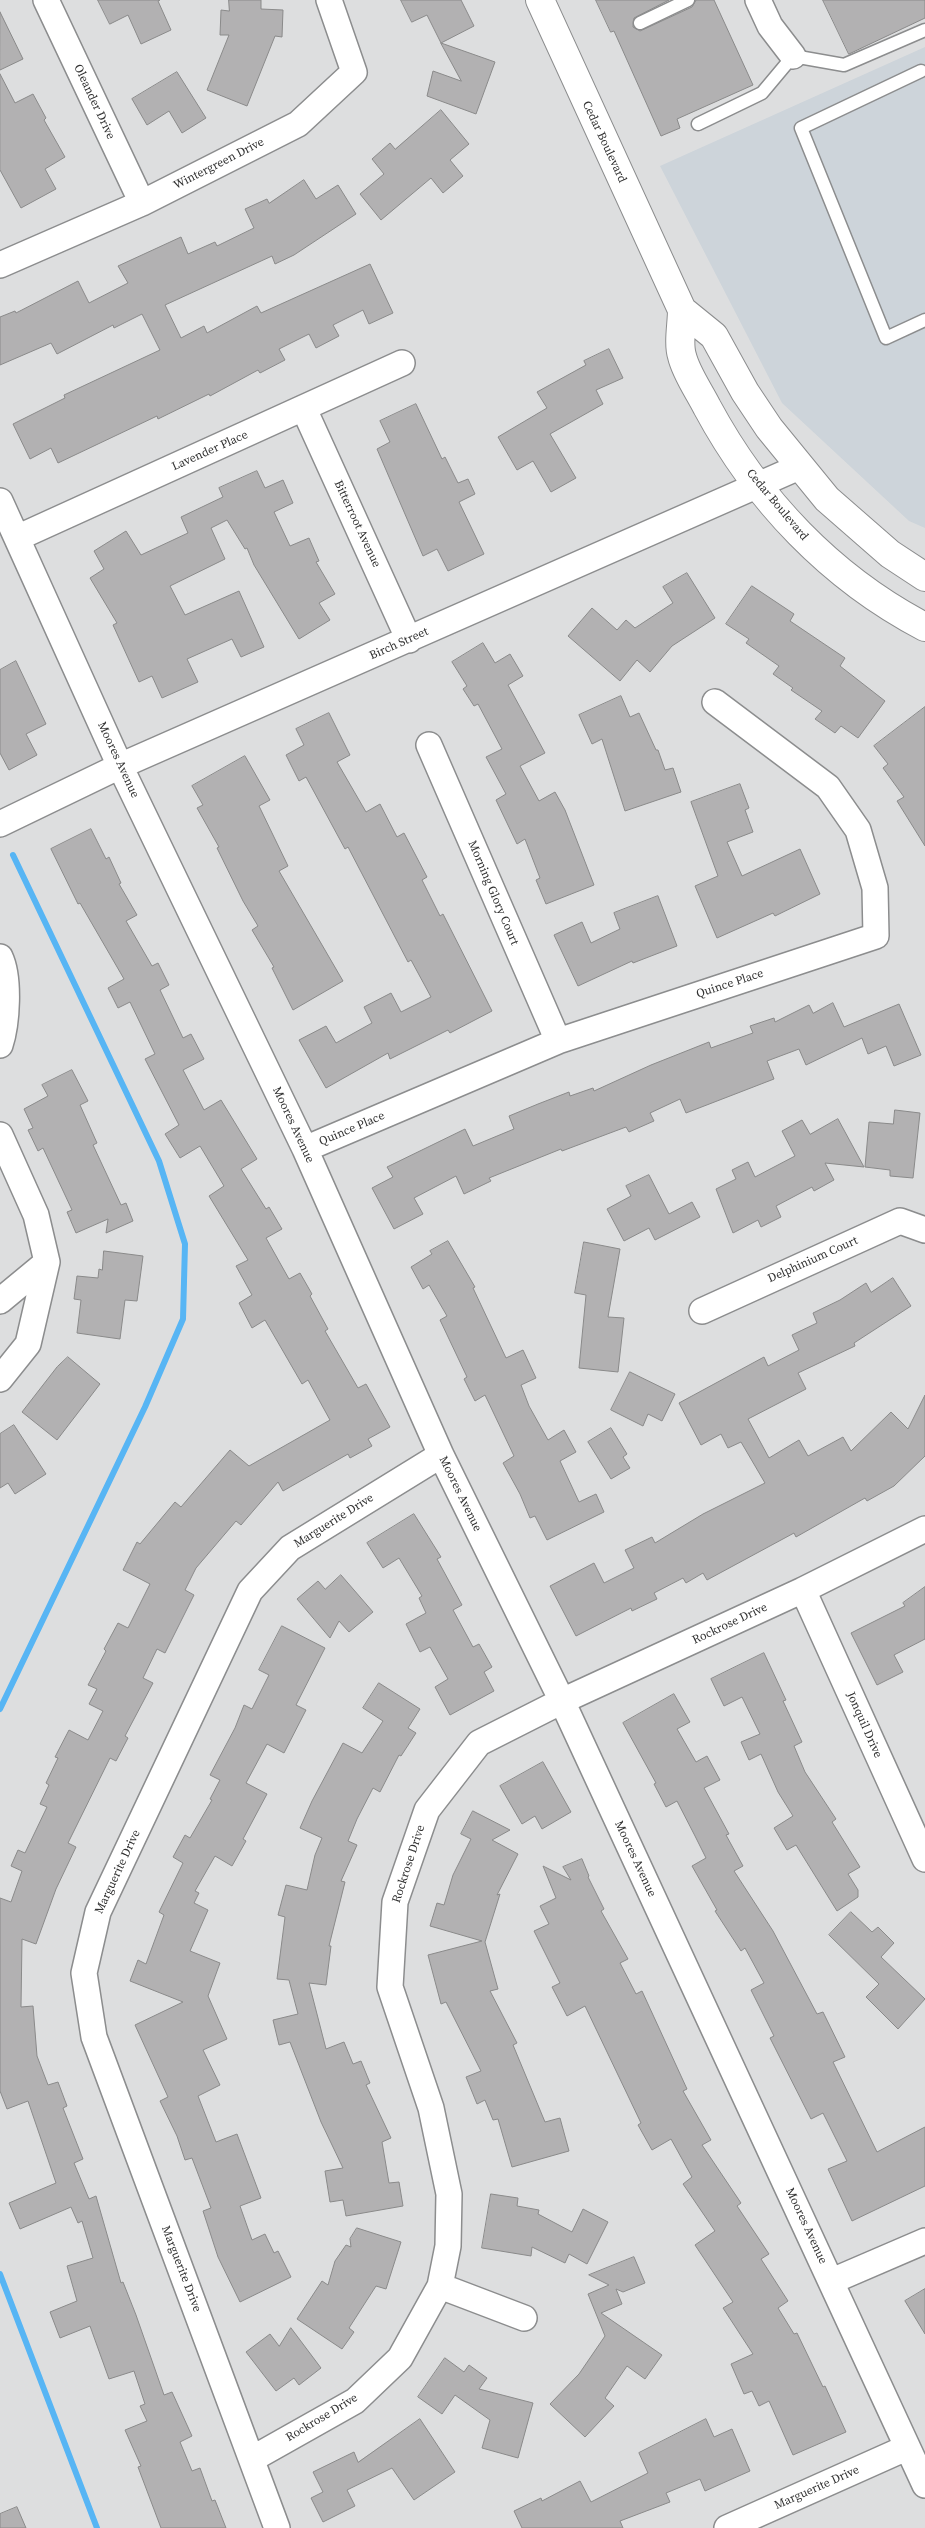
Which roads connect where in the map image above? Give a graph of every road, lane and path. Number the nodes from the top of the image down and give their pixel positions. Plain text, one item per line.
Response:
1 (46, 0) edge
2 (329, 0) edge
3 (540, 0) edge
4 (688, 0) edge
5 (758, 0) edge
6 (640, 23) dead end
7 (925, 30) edge
8 (793, 56) junction
9 (924, 74) edge
10 (698, 124) dead end
11 (142, 203) junction
12 (0, 266) edge
13 (682, 310) junction
14 (925, 320) edge
15 (402, 363) dead end
16 (304, 409) junction
17 (799, 467) junction
18 (757, 485) junction
19 (0, 501) edge
20 (17, 538) junction
21 (925, 576) edge
22 (925, 627) edge
23 (409, 640) junction
24 (715, 702) dead end
25 (429, 745) dead end
26 (120, 766) junction
27 (0, 824) edge
28 (0, 958) edge
29 (558, 1041) junction
30 (0, 1045) edge
31 (0, 1134) edge
32 (305, 1149) junction
33 (925, 1230) edge
34 (47, 1262) junction
35 (0, 1301) edge
36 (702, 1311) dead end
37 (0, 1379) edge
38 (441, 1455) junction
39 (925, 1529) edge
40 (803, 1590) junction
41 (562, 1701) junction
42 (925, 1859) edge
43 (925, 2241) edge
44 (832, 2281) junction
45 (440, 2286) junction
46 (524, 2318) dead end
47 (906, 2448) junction
48 (252, 2459) junction
49 (925, 2485) edge
50 (278, 2528) edge
51 (728, 2528) edge

1 - 11 street, Oleander Drive
2 - 11 street, Wintergreen Drive
3 - 13 main road, Cedar Boulevard
4 - 6 lane
5 - 8 street
7 - 8 lane
8 - 10 lane
9 - 14 lane
11 - 12 street, Wintergreen Drive
13 - 17 main road, Cedar Boulevard
13 - 18 main road, Cedar Boulevard
15 - 16 street, Lavender Place
16 - 20 street, Lavender Place
16 - 23 street, Bitterroot Avenue
17 - 18 street, Birch Street
17 - 21 main road, Cedar Boulevard
18 - 22 main road, Cedar Boulevard
18 - 23 street, Birch Street
19 - 20 street, Moores Avenue
20 - 26 street, Moores Avenue
23 - 26 street, Birch Street
24 - 29 street, Quince Place
25 - 29 street, Morning Glory Court
26 - 27 street, Birch Street
26 - 32 street, Moores Avenue
28 - 30 street
29 - 32 street, Quince Place
31 - 34 street
32 - 38 street, Moores Avenue
33 - 36 street, Delphinium Court
34 - 35 street
34 - 37 street
38 - 41 street, Moores Avenue
38 - 48 street, Marguerite Drive
39 - 40 street, Rockrose Drive
40 - 41 street, Rockrose Drive
40 - 42 street, Jonquil Drive
41 - 44 street, Moores Avenue
41 - 45 street, Rockrose Drive
43 - 44 street
44 - 47 street, Moores Avenue
45 - 46 street
45 - 48 street, Rockrose Drive
47 - 49 street, Moores Avenue
47 - 51 street, Marguerite Drive
48 - 50 street, Marguerite Drive

